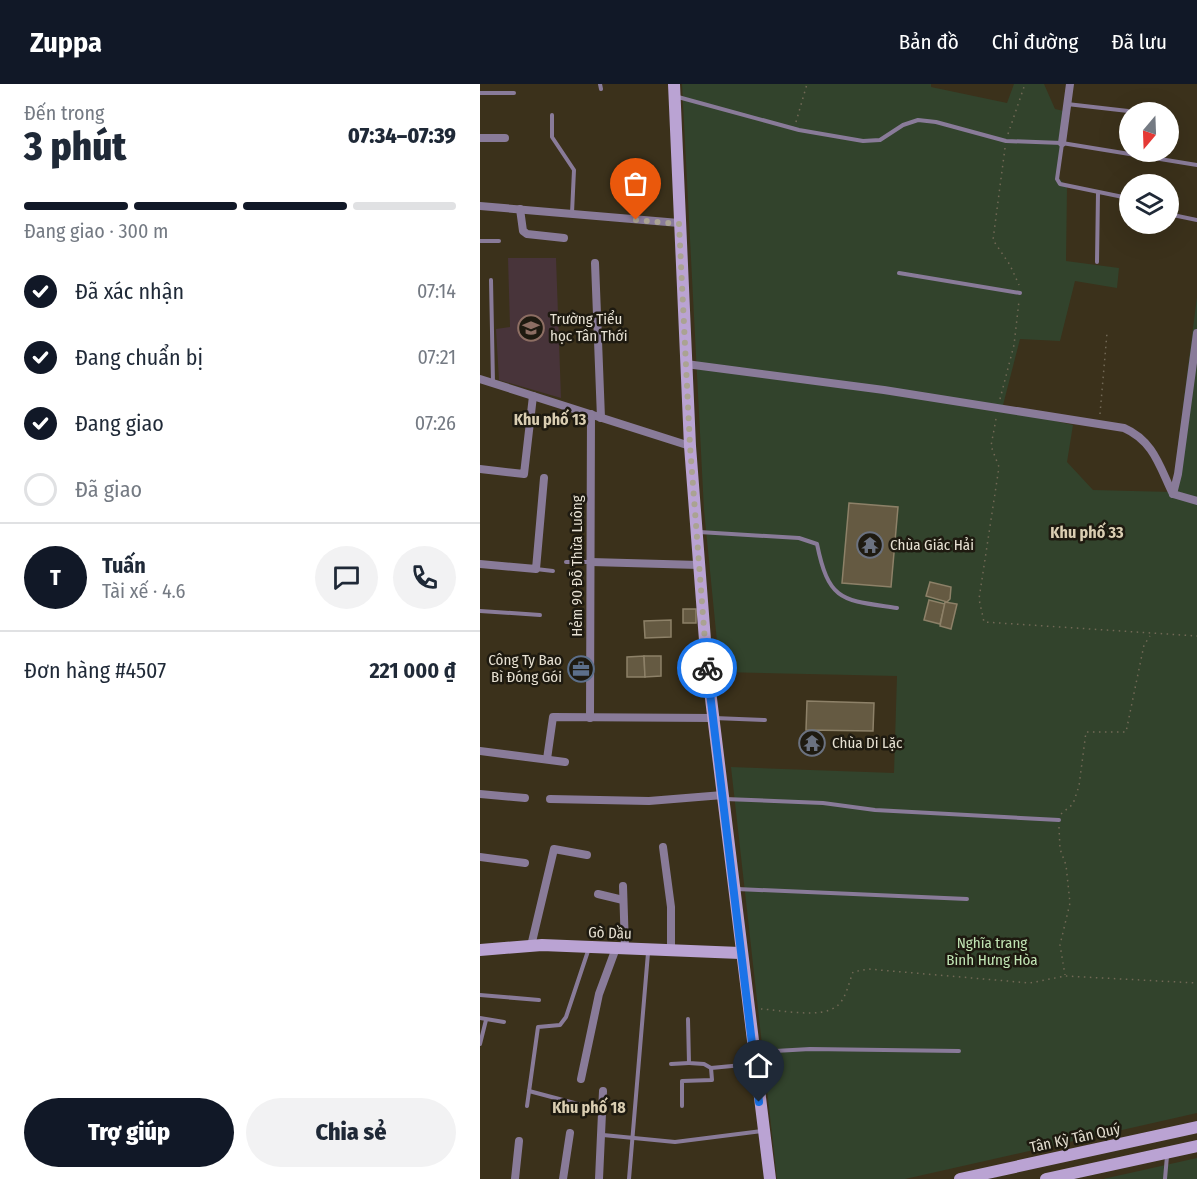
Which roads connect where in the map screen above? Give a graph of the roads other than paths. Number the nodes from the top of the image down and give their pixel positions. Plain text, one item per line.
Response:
1 (1070, 84) edge
2 (674, 90) edge
3 (480, 93) edge
4 (514, 93) dead end
5 (1067, 104) junction
6 (1119, 110) edge
7 (552, 115) dead end
8 (480, 138) edge
9 (505, 138) dead end
10 (1062, 143) junction
11 (1197, 165) edge
12 (1098, 193) junction
13 (1119, 196) edge
14 (480, 206) edge
15 (520, 209) junction
16 (572, 214) junction
17 (1179, 216) edge
18 (1197, 220) edge
19 (679, 224) junction
20 (564, 238) dead end
21 (480, 241) edge
22 (499, 241) dead end
23 (1097, 262) dead end
24 (595, 263) dead end
25 (899, 273) dead end
26 (490, 280) dead end
27 (1020, 293) road end
28 (1197, 333) edge
29 (686, 364) junction
30 (480, 379) edge
31 (493, 384) junction
32 (533, 396) junction
33 (591, 414) junction
34 (601, 418) junction
35 (690, 446) junction
36 (480, 469) edge
37 (544, 478) dead end
38 (1173, 494) junction
39 (1197, 501) edge
40 (697, 532) junction
41 (566, 562) dead end
42 (591, 562) junction
43 (480, 564) edge
44 (699, 565) junction
45 (536, 569) junction
46 (553, 571) dead end
47 (897, 608) dead end
48 (480, 611) edge
49 (540, 615) dead end
50 (590, 718) junction
51 (713, 718) junction
52 (765, 720) dead end
53 (480, 751) edge
54 (547, 759) junction
55 (565, 762) dead end
56 (480, 794) edge
57 (722, 797) junction
58 (525, 798) dead end
59 (550, 799) dead end
60 (1059, 820) road end
61 (663, 848) dead end
62 (587, 855) dead end
63 (480, 857) edge
64 (525, 863) dead end
65 (623, 886) dead end
66 (733, 889) junction
67 (598, 894) dead end
68 (967, 899) dead end
69 (623, 900) junction
70 (531, 946) junction
71 (590, 947) junction
72 (620, 948) junction
73 (648, 949) junction
74 (480, 950) edge
75 (671, 950) junction
76 (740, 953) junction
77 (480, 995) edge
78 (539, 1000) dead end
79 (480, 1018) edge
80 (688, 1018) dead end
81 (486, 1020) junction
82 (504, 1022) dead end
83 (480, 1044) edge
84 (959, 1051) dead end
85 (754, 1058) junction
86 (689, 1063) junction
87 (671, 1064) dead end
88 (711, 1068) junction
89 (581, 1080) dead end
90 (529, 1091) junction
91 (603, 1091) dead end
92 (578, 1104) dead end
93 (527, 1106) dead end
94 (682, 1106) dead end
95 (1197, 1127) edge
96 (763, 1131) junction
97 (570, 1133) dead end
98 (601, 1135) junction
99 (633, 1138) junction
100 (519, 1141) dead end
101 (1197, 1146) edge
102 (1167, 1152) junction
103 (1003, 1174) edge
104 (515, 1179) edge
105 (562, 1179) edge
106 (599, 1179) edge
107 (629, 1179) edge
108 (770, 1179) edge
109 (960, 1179) edge
110 (1046, 1179) edge
111 (1165, 1179) edge

1 - 5 street
2 - 10 lane
2 - 19 main road
3 - 4 lane
5 - 6 lane
5 - 10 street
7 - 16 lane
8 - 9 street
10 - 11 lane
10 - 12 lane
12 - 13 lane
12 - 23 lane
14 - 15 street
15 - 16 street
15 - 20 street
16 - 19 street
17 - 18 lane
19 - 29 main road
21 - 22 lane
24 - 34 street
25 - 27 lane
26 - 31 lane
28 - 38 street
29 - 35 main road
29 - 38 street
30 - 31 street
31 - 32 street
32 - 33 street
32 - 36 street
33 - 34 street
33 - 42 street, Hẻm 90 Đỗ Thừa Luông
34 - 35 street
35 - 40 main road
37 - 45 street
38 - 39 street
40 - 44 main road
40 - 47 lane
41 - 42 lane
42 - 44 street
42 - 50 street, Hẻm 90 Đỗ Thừa Luông
43 - 45 street
44 - 51 main road
45 - 46 lane
48 - 49 lane
50 - 51 street
50 - 54 street
51 - 52 lane
51 - 57 main road
53 - 54 street
54 - 55 street
56 - 58 street
57 - 59 street
57 - 60 lane
57 - 66 main road
61 - 75 street
62 - 70 street
63 - 64 street
65 - 69 street
66 - 68 lane
66 - 76 main road
67 - 69 street
69 - 72 street
70 - 71 main road, Gò Dầu
70 - 74 main road, Gò Dầu
71 - 72 main road, Gò Dầu
71 - 90 lane
72 - 73 main road, Gò Dầu
72 - 89 street
73 - 75 main road, Gò Dầu
73 - 99 lane
75 - 76 main road, Gò Dầu
76 - 85 main road
77 - 78 lane
79 - 81 lane
80 - 86 lane
81 - 82 lane
81 - 83 lane
84 - 85 lane
85 - 88 lane
85 - 96 main road
86 - 87 lane
86 - 88 lane
88 - 94 lane
90 - 92 lane
90 - 93 lane
91 - 98 street
95 - 103 main road, Tân Kỳ Tân Quý
96 - 99 lane
96 - 108 main road
97 - 105 street
98 - 99 lane
98 - 106 street
99 - 107 lane
100 - 104 street
101 - 102 main road
102 - 110 main road
102 - 111 lane
103 - 109 main road, Tân Kỳ Tân Quý

